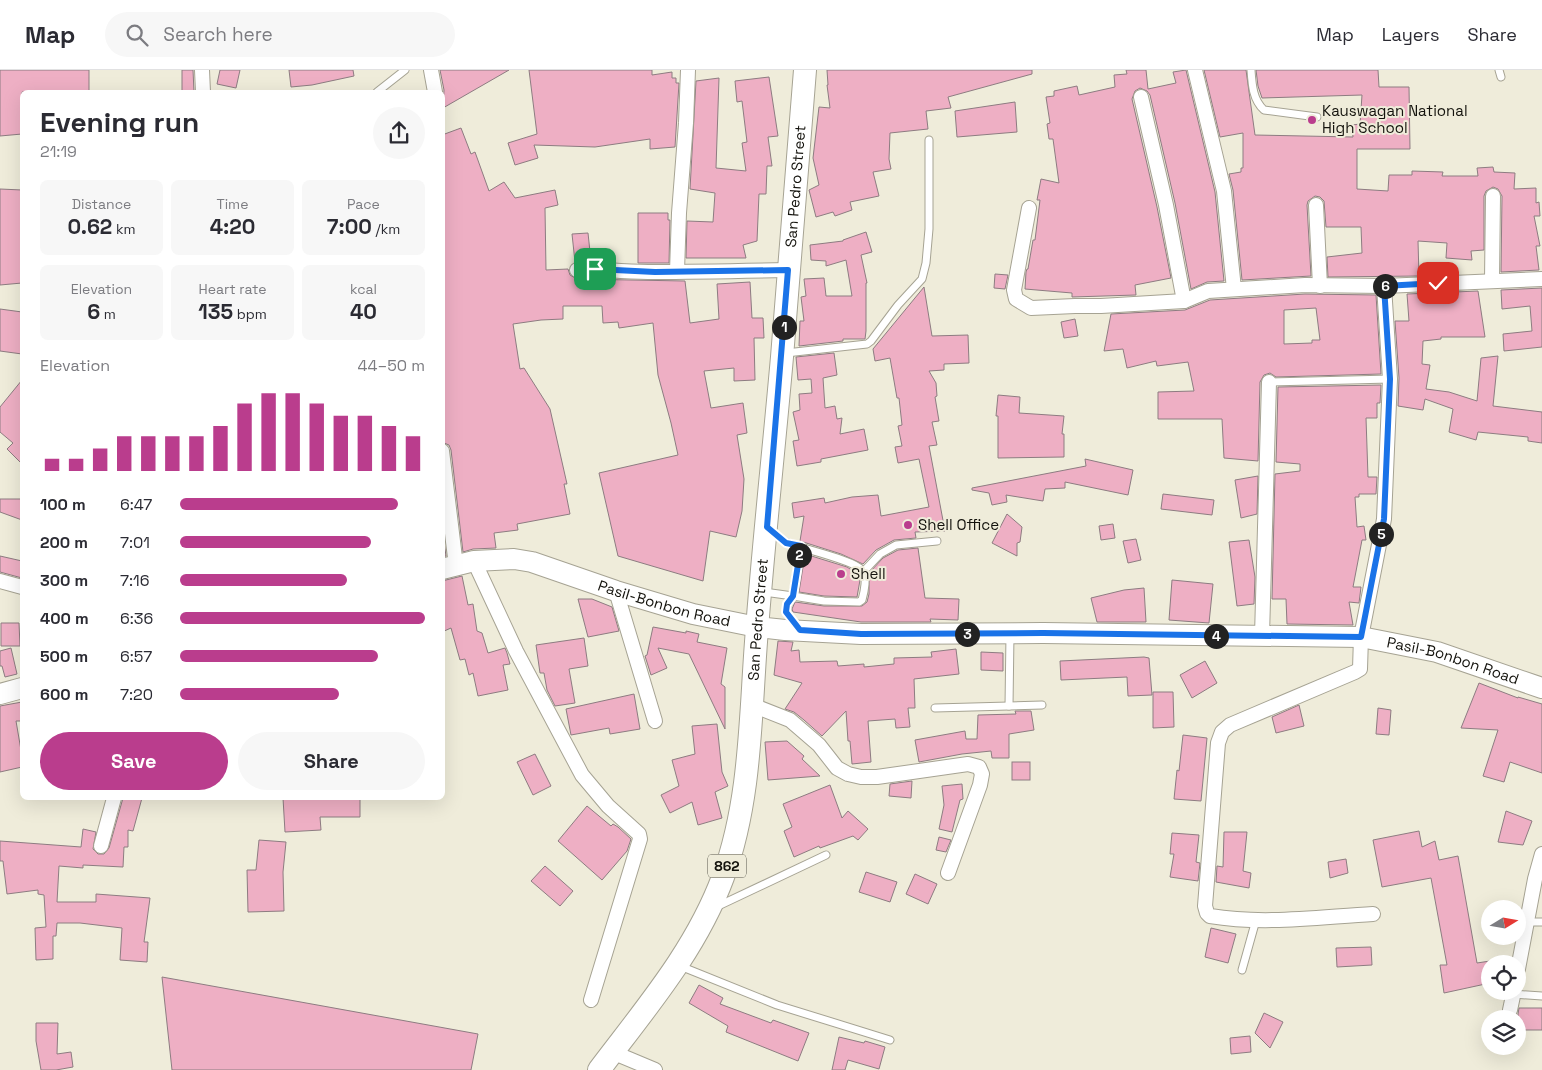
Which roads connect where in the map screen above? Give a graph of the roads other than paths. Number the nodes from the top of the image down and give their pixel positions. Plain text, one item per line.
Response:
1 (202, 70) edge
2 (405, 70) edge
3 (431, 70) edge
4 (688, 70) edge
5 (805, 70) edge
6 (1195, 70) edge
7 (1250, 70) edge
8 (203, 90) edge
9 (380, 90) edge
10 (435, 90) edge
11 (1141, 97) dead end
12 (1317, 117) dead end
13 (929, 140) dead end
14 (1493, 196) dead end
15 (1316, 205) dead end
16 (1029, 208) dead end
17 (577, 270) dead end
18 (788, 270) junction
19 (677, 271) junction
20 (1542, 279) edge
21 (1492, 280) junction
22 (1320, 286) junction
23 (1384, 286) junction
24 (1234, 289) junction
25 (1184, 301) junction
26 (782, 353) junction
27 (1390, 379) junction
28 (1269, 382) joint
29 (445, 472) edge
30 (767, 527) junction
31 (937, 541) dead end
32 (801, 546) junction
33 (458, 565) edge
34 (864, 571) junction
35 (0, 581) edge
36 (20, 586) edge
37 (616, 592) junction
38 (761, 592) junction
39 (793, 596) junction
40 (757, 627) junction
41 (800, 630) junction
42 (1010, 634) junction
43 (1262, 636) junction
44 (1361, 637) junction
45 (1540, 684) edge
46 (20, 689) edge
47 (0, 694) edge
48 (752, 705) junction
49 (1042, 705) dead end
50 (1009, 706) junction
51 (935, 708) dead end
52 (655, 721) dead end
53 (113, 800) edge
54 (101, 846) dead end
55 (1542, 854) edge
56 (826, 856) dead end
57 (948, 873) dead end
58 (709, 910) junction
59 (1373, 914) dead end
60 (1256, 920) junction
61 (1526, 922) joint
62 (1542, 922) edge
63 (678, 965) junction
64 (1242, 970) dead end
65 (1526, 994) edge
66 (1542, 996) edge
67 (591, 1000) dead end
68 (1512, 1000) edge
69 (1510, 1010) dead end
70 (890, 1040) dead end
71 (612, 1052) junction
72 (599, 1070) edge
73 (654, 1070) edge

1 - 8 street
2 - 9 lane
3 - 10 street
4 - 19 street
5 - 18 main road, San Pedro Street / 862
6 - 24 street
7 - 12 lane
11 - 25 street
13 - 26 lane
14 - 21 street
15 - 22 street
16 - 25 street
17 - 19 street
18 - 19 street
18 - 26 main road, San Pedro Street / 862
20 - 21 street
21 - 23 street
22 - 23 street
22 - 24 street
23 - 27 street
24 - 25 street
26 - 30 main road, San Pedro Street / 862
27 - 28 lane
27 - 44 street
28 - 43 street
29 - 33 street
30 - 32 lane
30 - 38 main road, San Pedro Street / 862
31 - 34 lane
32 - 34 lane
32 - 39 lane
33 - 37 street, Pasil-Bonbon Road
33 - 67 street
34 - 39 lane
35 - 36 street
37 - 40 street, Pasil-Bonbon Road
37 - 52 street
38 - 39 lane
38 - 40 main road, San Pedro Street / 862
39 - 41 lane
40 - 41 street, Pasil-Bonbon Road
40 - 48 main road, San Pedro Street / 862
41 - 42 street, Pasil-Bonbon Road
42 - 43 street, Pasil-Bonbon Road
42 - 50 lane
43 - 44 street, Pasil-Bonbon Road
44 - 45 street, Pasil-Bonbon Road
44 - 60 street
46 - 47 street
48 - 57 street
48 - 58 main road, San Pedro Street / 862
49 - 50 lane
50 - 51 lane
53 - 54 street
55 - 61 street
56 - 58 lane
58 - 63 main road, San Pedro Street / 862
59 - 60 street
60 - 64 lane
61 - 62 lane
63 - 70 lane
63 - 71 main road, San Pedro Street / 862
65 - 66 lane
68 - 69 street
71 - 72 main road, San Pedro Street / 862
71 - 73 street

